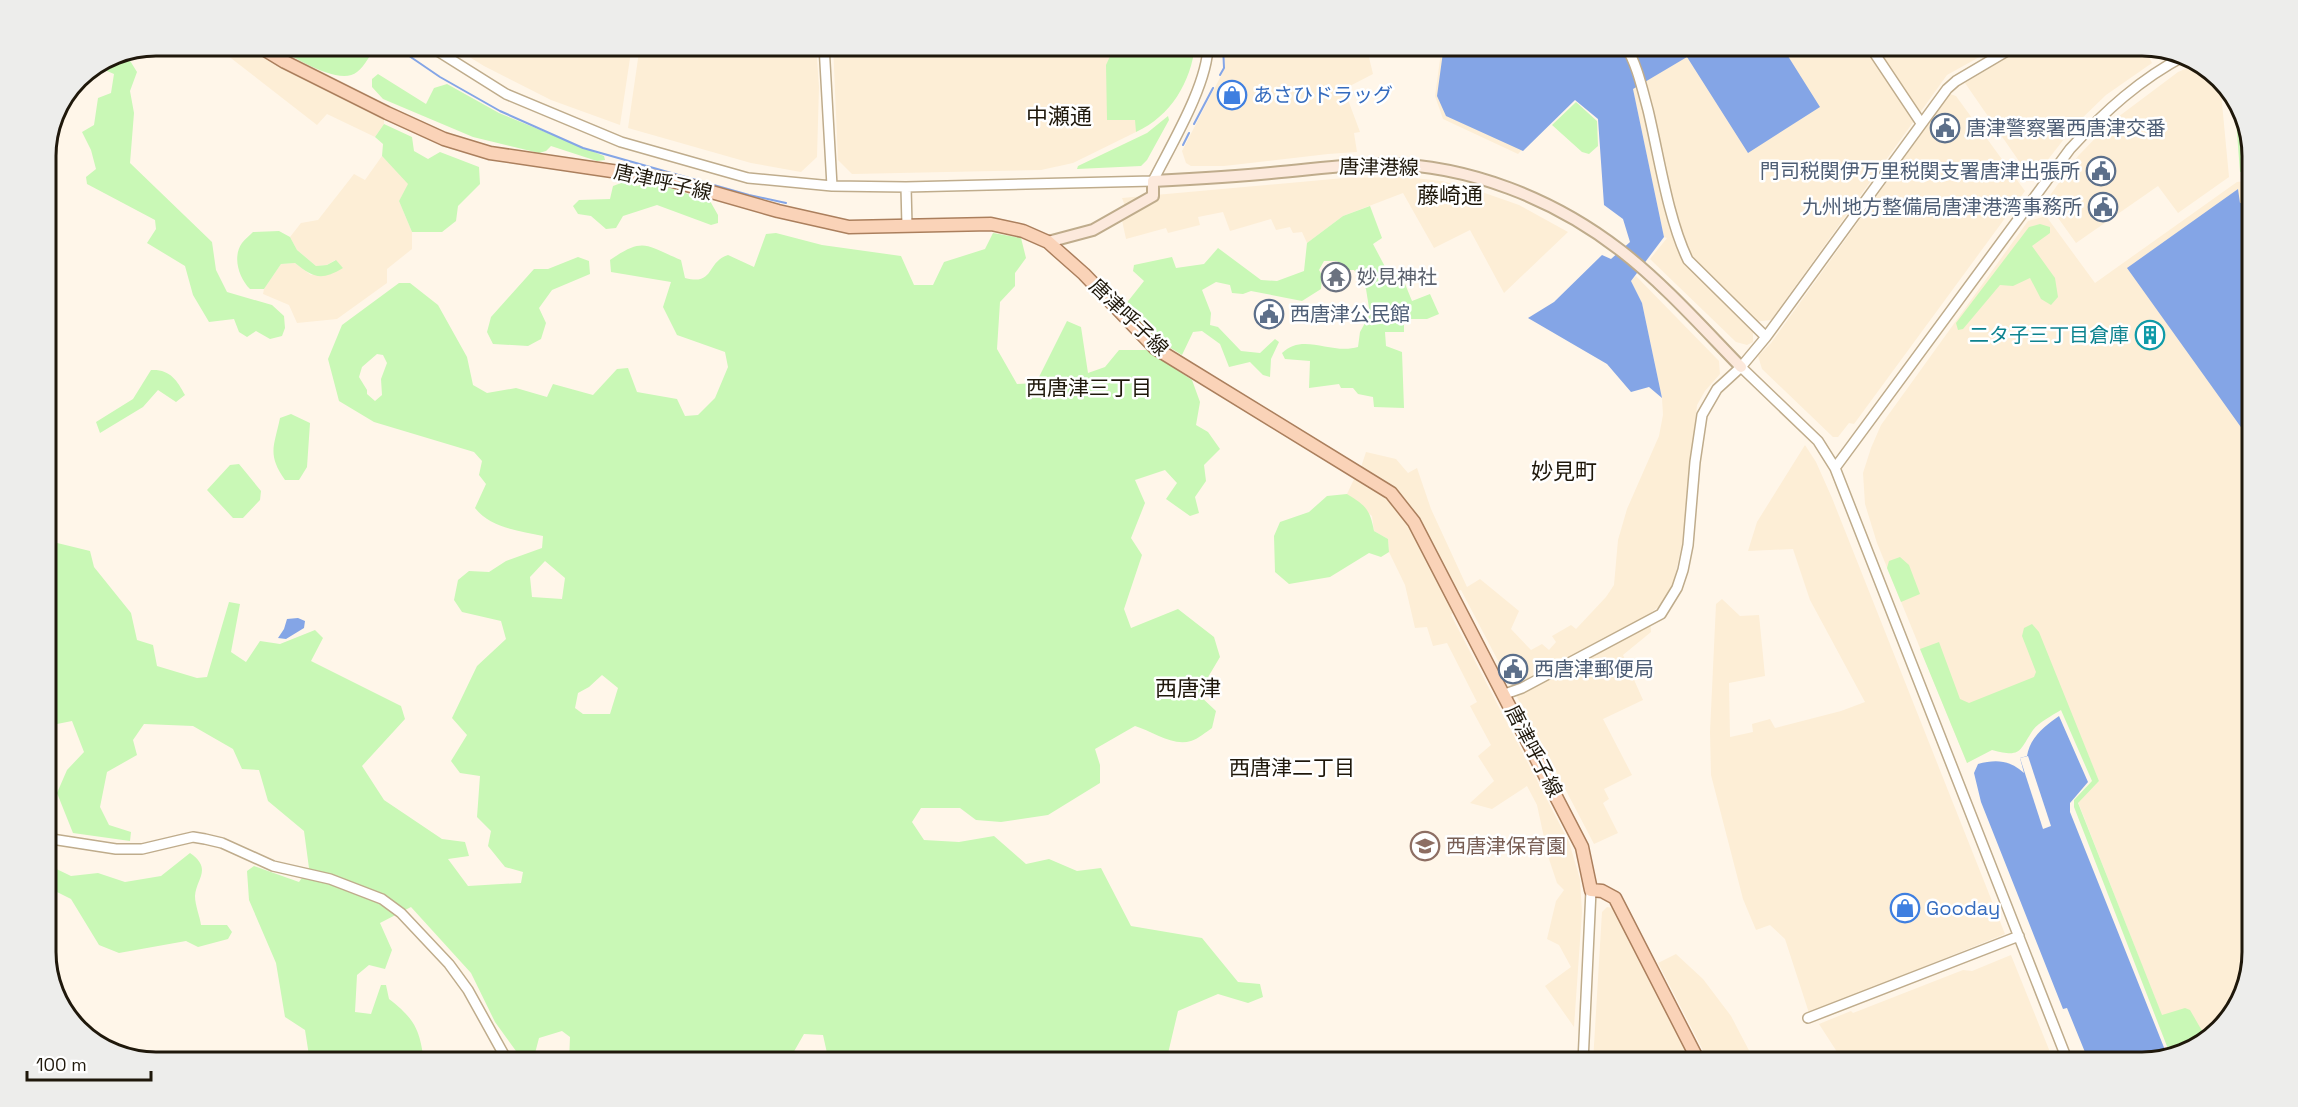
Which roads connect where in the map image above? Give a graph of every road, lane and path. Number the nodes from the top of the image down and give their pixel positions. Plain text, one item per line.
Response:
1 (275, 56) edge
2 (446, 56) edge
3 (825, 56) edge
4 (1207, 56) edge
5 (1631, 56) edge
6 (1876, 56) edge
7 (1998, 56) edge
8 (2175, 61) edge
9 (1921, 123) junction
10 (1153, 181) junction
11 (832, 186) junction
12 (906, 187) junction
13 (907, 226) junction
14 (1048, 242) junction
15 (1766, 337) junction
16 (1741, 367) junction
17 (1835, 468) junction
18 (1505, 694) junction
19 (56, 840) edge
20 (1591, 890) junction
21 (2019, 936) junction
22 (1808, 1018) dead end
23 (502, 1052) edge
24 (1583, 1052) edge
25 (1694, 1052) edge
26 (2064, 1052) edge

1 - 13 main road, 唐津呼子線
2 - 11 street
3 - 11 street
4 - 10 street
5 - 15 street
6 - 9 street
7 - 9 street
8 - 17 street
9 - 15 street
10 - 12 street
10 - 14 main road
10 - 16 main road, 唐津港線
11 - 12 street
12 - 13 street
13 - 14 main road, 唐津呼子線
14 - 18 main road, 唐津呼子線
15 - 16 street
16 - 17 street
16 - 18 street
17 - 21 street
18 - 20 main road, 唐津呼子線
19 - 23 street
20 - 24 street
20 - 25 main road
21 - 22 street
21 - 26 street

